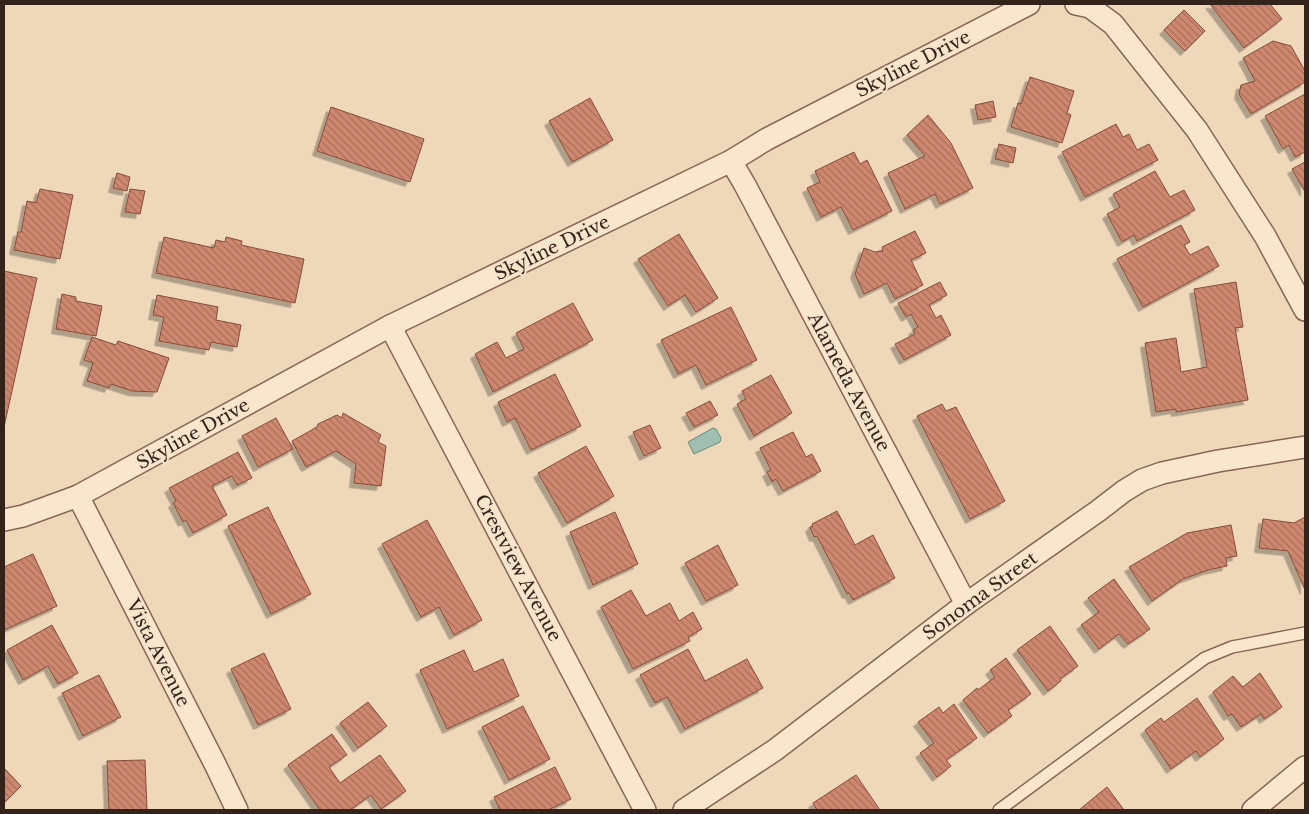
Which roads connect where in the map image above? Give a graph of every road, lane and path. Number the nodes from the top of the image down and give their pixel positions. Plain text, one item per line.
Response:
1 (1029, 4) edge
2 (1076, 4) edge
3 (731, 161) junction
4 (1305, 310) edge
5 (390, 326) junction
6 (1305, 448) edge
7 (78, 496) junction
8 (4, 520) edge
9 (966, 604) junction
10 (1305, 633) edge
11 (1305, 767) edge
12 (236, 810) edge
13 (645, 810) edge
14 (684, 810) edge
15 (999, 810) edge
16 (1253, 810) edge

1 - 3 street, Skyline Drive
2 - 4 street
3 - 5 street, Skyline Drive
3 - 9 street, Alameda Avenue
5 - 7 street, Skyline Drive
5 - 13 street, Crestview Avenue
6 - 9 street, Sonoma Street
7 - 8 street, Skyline Drive
7 - 12 street, Vista Avenue
9 - 14 street, Sonoma Street
10 - 15 lane
11 - 16 street

